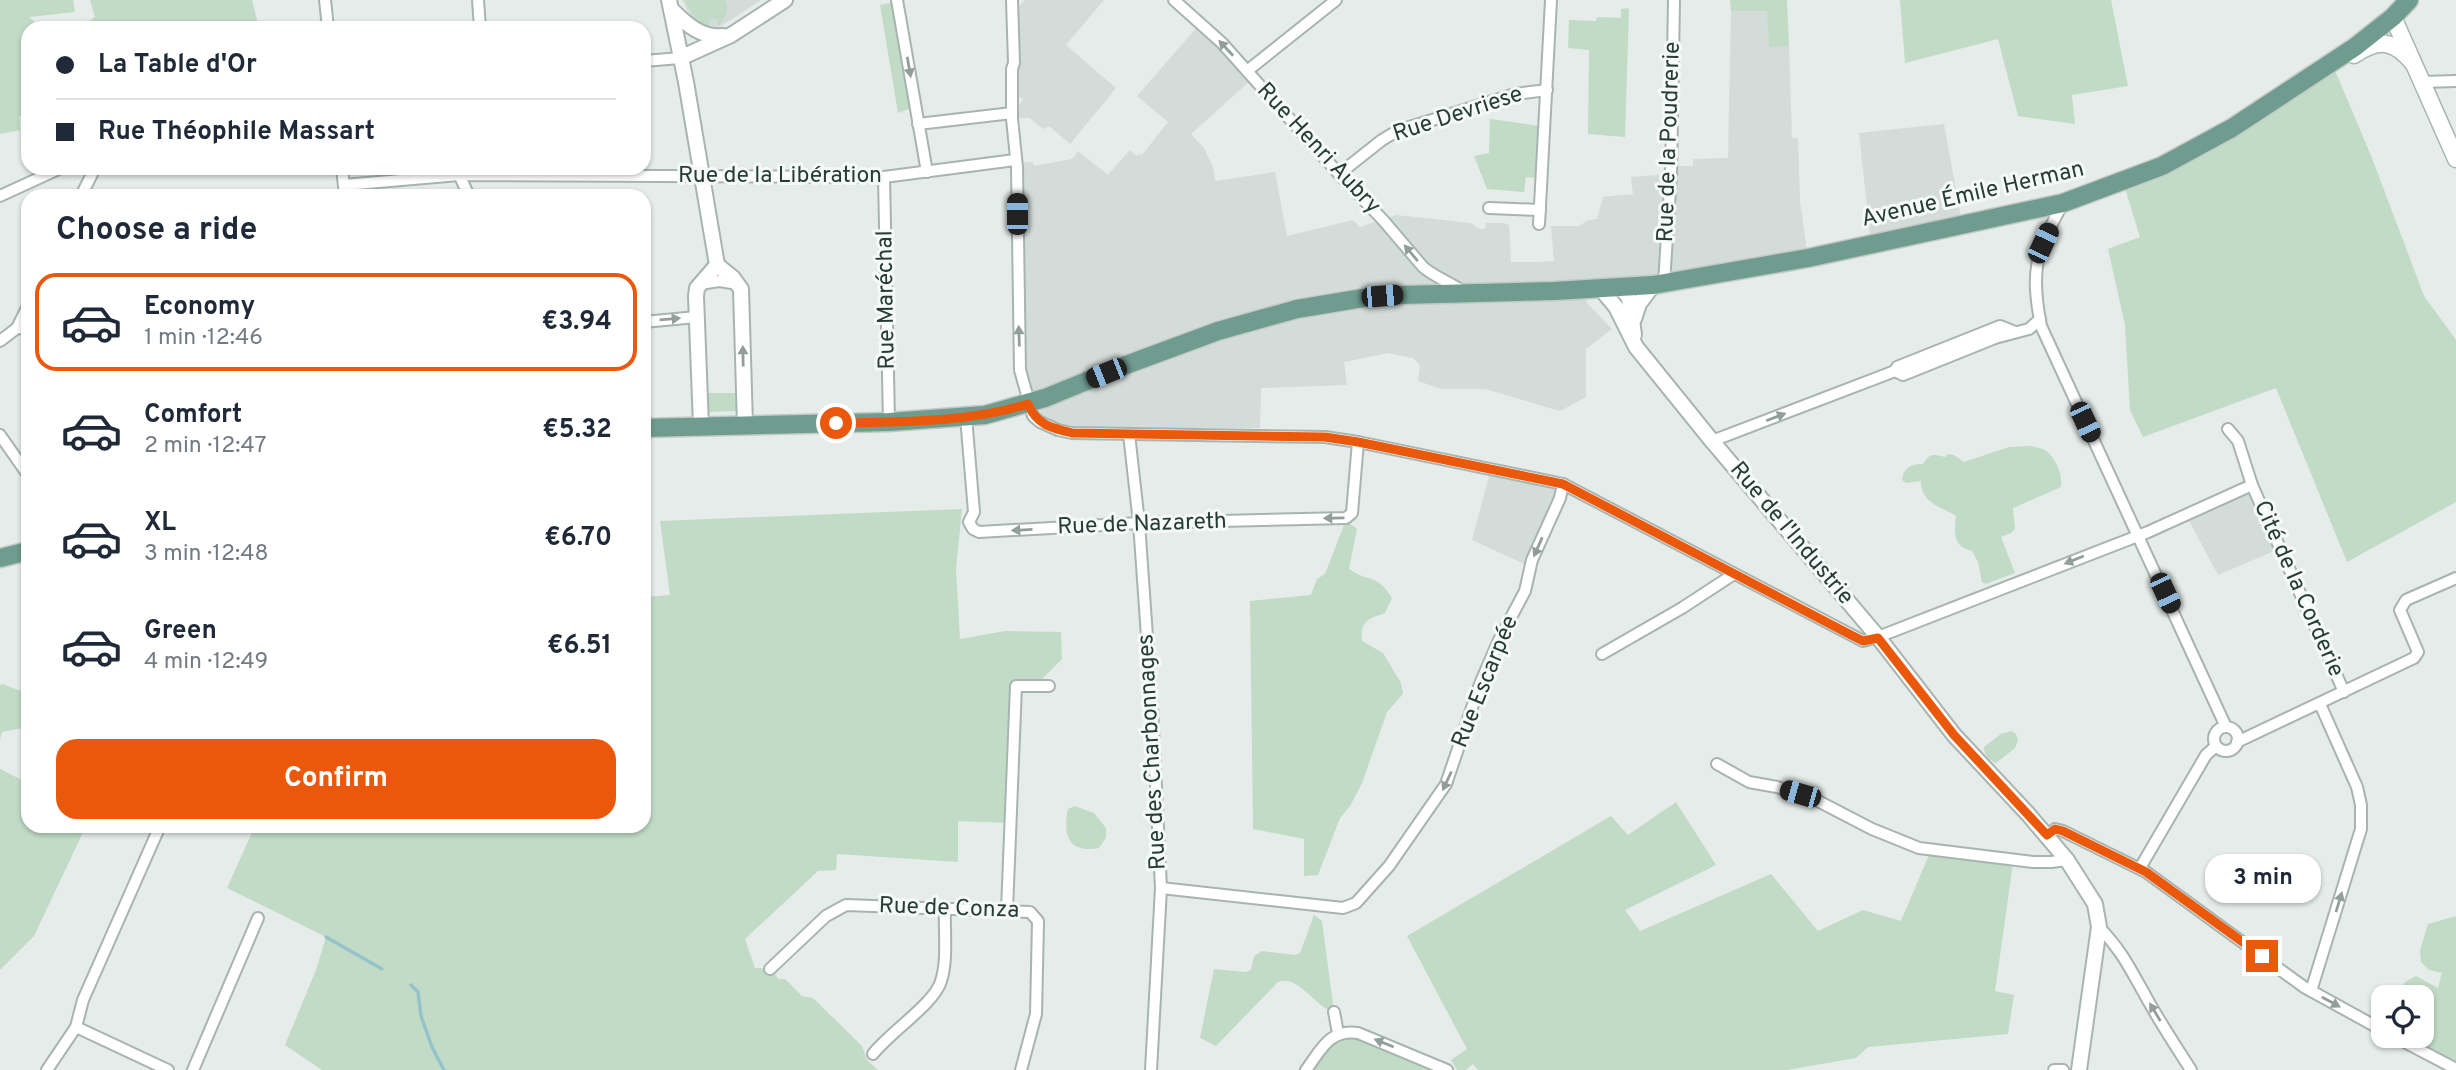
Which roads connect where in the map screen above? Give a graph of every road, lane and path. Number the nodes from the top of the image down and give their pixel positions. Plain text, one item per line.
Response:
1 (325, 0) edge
2 (478, 0) edge
3 (785, 0) edge
4 (897, 0) edge
5 (1012, 0) edge
6 (1174, 0) edge
7 (1336, 0) edge
8 (1551, 0) edge
9 (1674, 0) edge
10 (2409, 0) edge
11 (670, 5) edge
12 (2393, 17) junction
13 (327, 21) edge
14 (480, 21) edge
15 (732, 35) junction
16 (680, 58) junction
17 (651, 60) edge
18 (2413, 63) junction
19 (1247, 71) junction
20 (2456, 81) edge
21 (2422, 82) junction
22 (1547, 90) junction
23 (2271, 103) junction
24 (1012, 113) junction
25 (918, 124) junction
26 (2456, 159) edge
27 (1015, 160) junction
28 (926, 172) junction
29 (1339, 174) junction
30 (46, 175) edge
31 (439, 175) edge
32 (641, 175) edge
33 (702, 176) junction
34 (884, 177) junction
35 (350, 189) edge
36 (0, 196) edge
37 (2063, 202) junction
38 (1489, 208) dead end
39 (1540, 210) junction
40 (1539, 224) dead end
41 (717, 265) junction
42 (700, 284) junction
43 (738, 284) junction
44 (1659, 284) junction
45 (1620, 288) junction
46 (1601, 289) junction
47 (1465, 293) junction
48 (696, 317) junction
49 (2040, 319) junction
50 (651, 320) edge
51 (21, 329) edge
52 (2029, 329) junction
53 (2044, 332) junction
54 (0, 341) edge
55 (1635, 341) junction
56 (1028, 404) junction
57 (966, 417) junction
58 (889, 422) junction
59 (745, 425) junction
60 (701, 426) junction
61 (651, 428) edge
62 (2228, 429) dead end
63 (1129, 434) junction
64 (0, 435) edge
65 (1712, 441) junction
66 (1358, 442) junction
67 (21, 465) edge
68 (1563, 484) junction
69 (2252, 485) junction
70 (1139, 523) junction
71 (2138, 534) junction
72 (21, 553) edge
73 (0, 558) edge
74 (1734, 574) junction
75 (2456, 578) edge
76 (1878, 638) junction
77 (1602, 654) dead end
78 (1049, 686) dead end
79 (2344, 692) junction
80 (2320, 704) junction
81 (2226, 727) junction
82 (2237, 742) junction
83 (2216, 746) junction
84 (1717, 764) dead end
85 (157, 833) edge
86 (2047, 835) junction
87 (2067, 860) junction
88 (2140, 868) junction
89 (1161, 888) junction
90 (945, 909) junction
91 (1007, 910) junction
92 (258, 918) dead end
93 (2099, 927) junction
94 (770, 969) dead end
95 (2311, 990) junction
96 (1334, 1012) dead end
97 (2371, 1024) edge
98 (76, 1027) junction
99 (1338, 1033) junction
100 (2416, 1048) edge
101 (873, 1054) dead end
102 (2456, 1069) edge
103 (47, 1070) edge
104 (168, 1070) edge
105 (193, 1070) edge
106 (1021, 1070) edge
107 (1151, 1070) edge
108 (1306, 1070) edge
109 (1447, 1070) edge
110 (2054, 1070) edge
111 (2063, 1070) edge
112 (2079, 1070) edge
113 (2191, 1070) edge

1 - 13 street
2 - 14 street
3 - 15 street
4 -> 25 street
5 - 24 street
19 -> 6 street, Rue Henri Aubry
7 - 19 street
8 - 22 street
9 - 44 street, Rue de la Poudrerie
10 - 12 main road, Avenue Émile Herman
11 - 15 street
11 - 16 street
12 - 18 main road
12 - 23 main road, Avenue Émile Herman
15 - 16 street
16 - 17 street
16 - 33 street
18 - 21 main road
18 - 23 main road
19 - 29 street, Rue Henri Aubry
20 - 21 street
21 - 26 main road
22 - 29 street, Rue Devriese
22 - 39 street
23 - 37 main road, Avenue Émile Herman
24 - 25 street
24 - 27 street
25 - 28 street
27 - 28 street, Rue de la Libération
56 -> 27 street
28 - 34 street, Rue de la Libération
47 -> 29 street, Rue Henri Aubry
30 - 36 street
31 - 35 street, Rue de la Libération
32 - 33 street, Rue de la Libération
33 - 34 street, Rue de la Libération
33 - 41 street
34 - 58 street, Rue Maréchal
37 - 44 main road, Avenue Émile Herman
37 - 49 street
38 - 39 street
39 - 40 street
41 - 42 street
41 - 43 street
42 - 43 street
42 - 48 street
59 -> 43 street
44 - 45 main road, Avenue Émile Herman
44 - 55 street
45 - 46 main road, Avenue Émile Herman
45 - 55 street
46 - 47 main road, Avenue Émile Herman
46 - 55 street, Rue de l'Industrie
47 - 56 main road, Avenue Émile Herman
50 -> 48 street
48 - 60 street
49 - 52 street
49 - 53 street
51 - 54 street
52 - 53 street
65 -> 52 street
53 - 71 street
55 - 65 street, Rue de l'Industrie
56 - 57 main road, Avenue Émile Herman
56 - 63 street
57 - 58 main road, Avenue Émile Herman
70 -> 57 street, Rue de Nazareth
58 - 59 main road, Avenue Émile Herman
59 - 60 main road, Avenue Émile Herman
60 - 61 main road, Avenue Émile Herman
62 - 69 street, Cité de la Corderie
63 - 66 street
63 - 70 street, Rue des Charbonnages
64 - 67 street
65 - 76 street, Rue de l'Industrie
66 - 68 street
66 -> 70 street, Rue de Nazareth
68 - 74 street
68 -> 89 street, Rue Escarpée
69 - 71 street, Cité de la Corderie
69 - 79 street, Cité de la Corderie
70 - 89 street, Rue des Charbonnages
71 -> 76 street, Cité de la Corderie
71 - 81 street
72 - 73 main road
74 - 76 street
74 - 77 street
75 - 79 street
76 - 86 street, Rue de l'Industrie
78 - 91 street
79 - 80 street
80 - 82 street
95 -> 80 street
81 - 82 street
81 - 83 street
82 - 83 street
83 - 88 street
84 - 87 street
85 - 98 street
86 - 87 street, Rue de l'Industrie
86 - 88 street
87 - 93 street, Rue de l'Industrie
88 - 95 street
89 - 107 street, Rue des Charbonnages
90 - 91 street, Rue de Conza
90 - 94 street, Rue de Conza
90 - 101 street
91 - 106 street, Rue de Conza
92 - 105 street
93 - 112 street
113 -> 93 street
95 -> 97 street
96 - 99 street
98 - 103 street
98 - 104 street
99 - 108 street
109 -> 99 street
100 - 102 street
110 - 111 street

